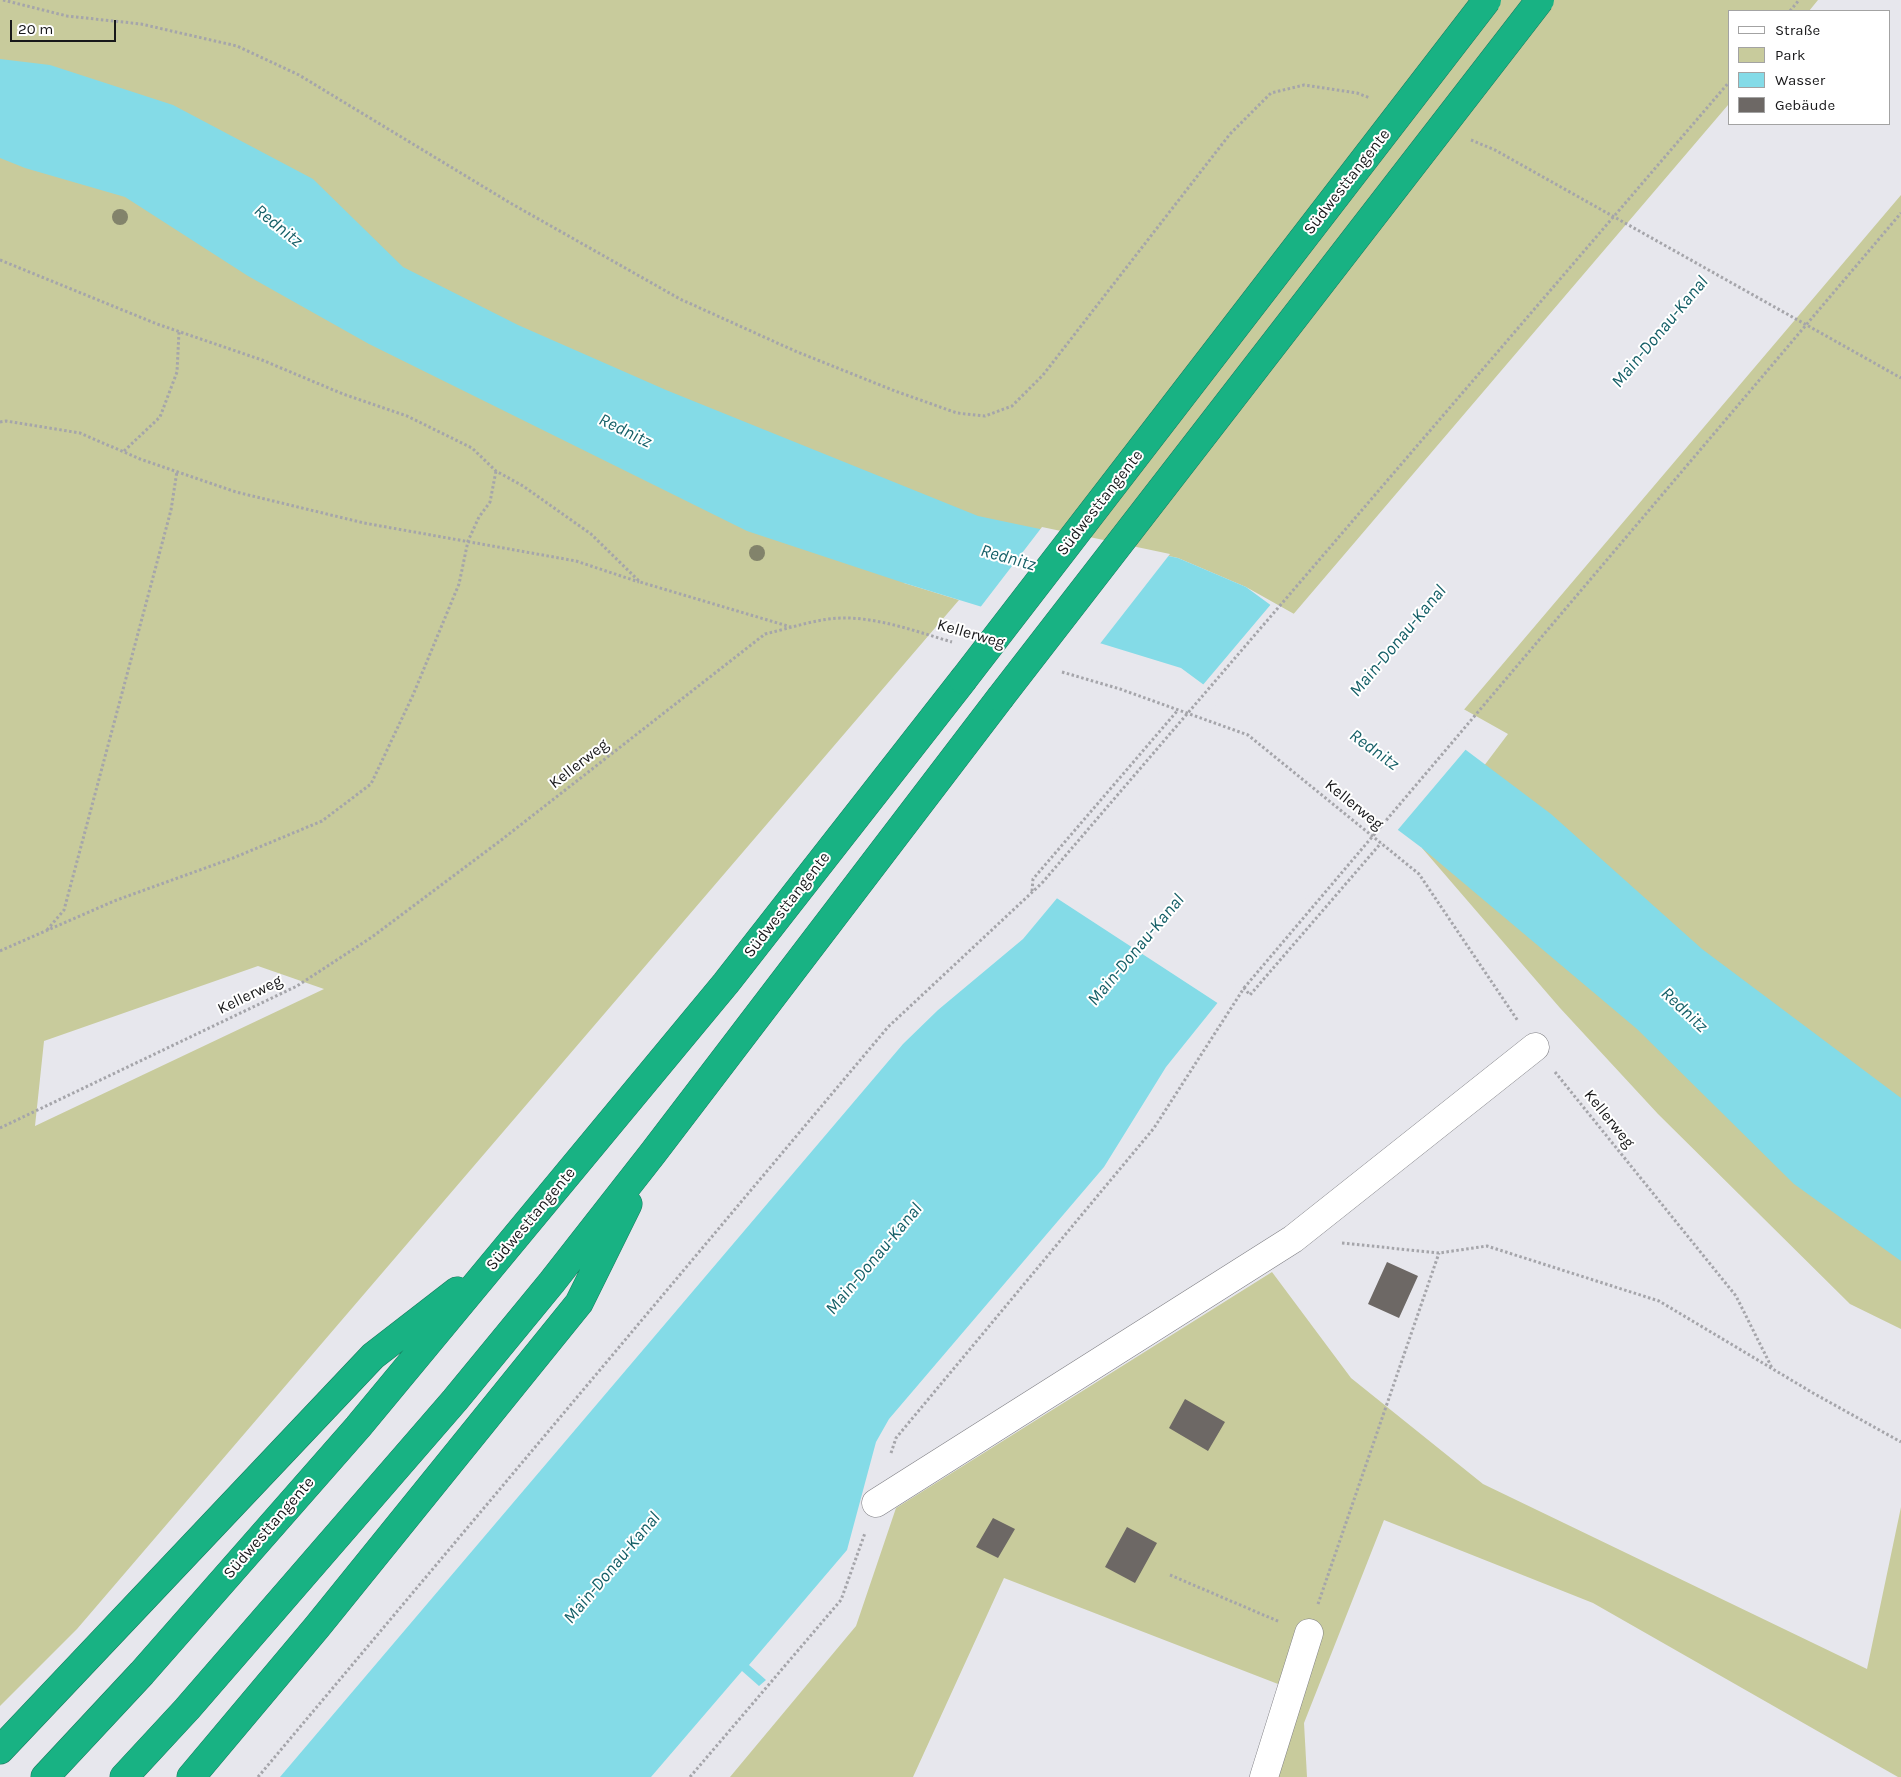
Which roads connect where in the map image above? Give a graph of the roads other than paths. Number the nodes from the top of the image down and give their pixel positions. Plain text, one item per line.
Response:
1 (1487, 0) edge
2 (1540, 0) edge
3 (1535, 1047) road end
4 (653, 1153) junction
5 (496, 1261) junction
6 (876, 1503) road end
7 (1308, 1633) road end
8 (0, 1750) edge
9 (46, 1777) edge
10 (124, 1777) edge
11 (191, 1777) edge
12 (1264, 1777) edge

1 - 5 highway, Südwesttangente, bridge
2 - 4 highway, bridge
3 - 6 lane
4 - 10 highway
4 - 11 highway
5 - 8 highway
5 - 9 highway, Südwesttangente
7 - 12 lane

